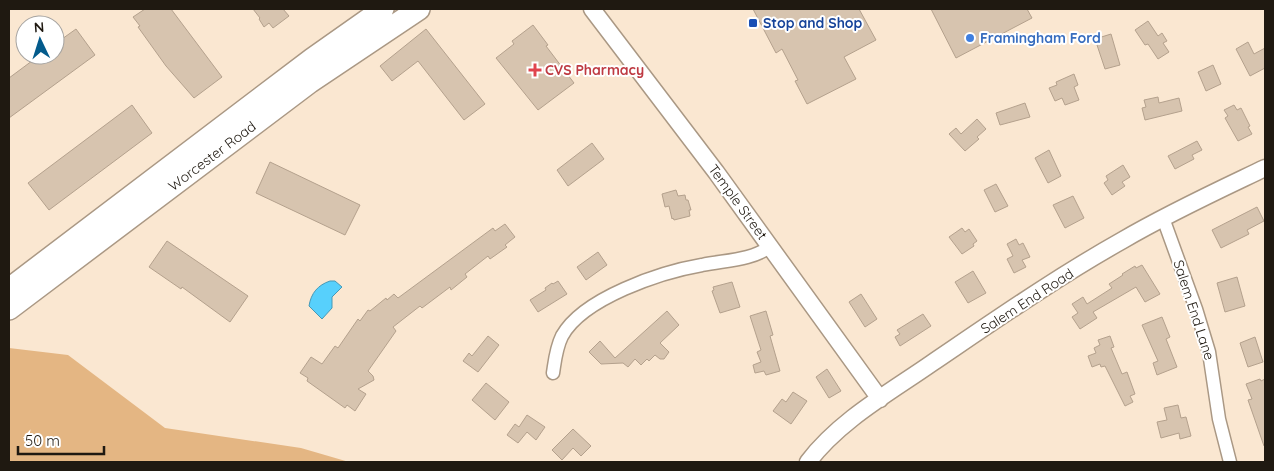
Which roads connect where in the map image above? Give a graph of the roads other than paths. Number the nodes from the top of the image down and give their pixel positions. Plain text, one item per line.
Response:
1 (383, 9) edge
2 (419, 9) edge
3 (592, 9) edge
4 (1265, 168) edge
5 (1163, 218) junction
6 (771, 246) junction
7 (9, 289) edge
8 (9, 309) edge
9 (553, 373) dead end
10 (880, 399) junction
11 (808, 462) edge
12 (1230, 462) edge

1 - 7 highway, Worcester Road
2 - 8 highway, Worcester Road
3 - 6 street, Temple Street
4 - 5 street, Salem End Road
5 - 10 street, Salem End Road
5 - 12 street, Salem End Lane
6 - 9 street
6 - 10 street, Temple Street
10 - 11 street, Salem End Road

